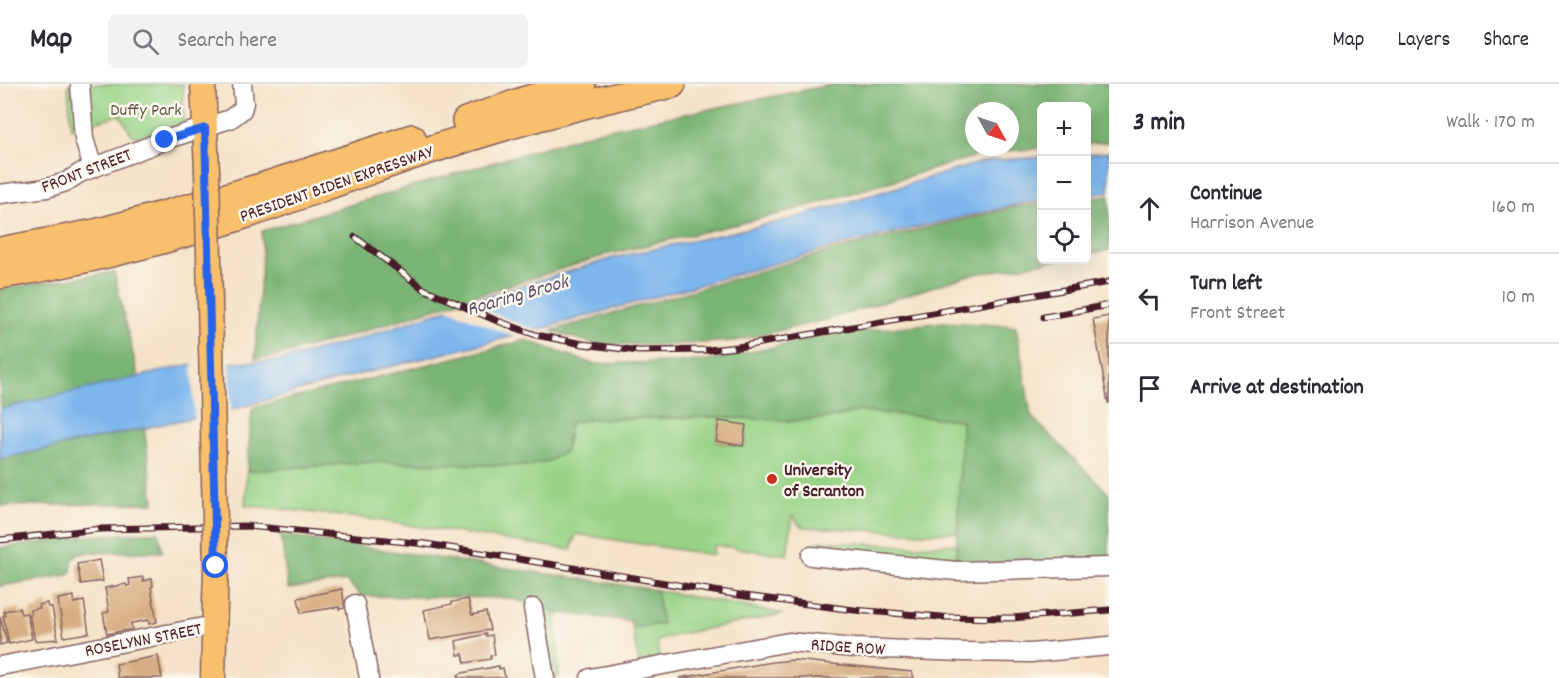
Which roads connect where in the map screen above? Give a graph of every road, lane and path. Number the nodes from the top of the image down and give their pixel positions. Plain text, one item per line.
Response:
1 (80, 84) edge
2 (203, 84) edge
3 (242, 84) edge
4 (582, 84) edge
5 (672, 84) edge
6 (205, 128) junction
7 (93, 168) junction
8 (0, 194) edge
9 (0, 251) edge
10 (0, 275) edge
11 (811, 556) dead end
12 (1109, 567) edge
13 (355, 604) dead end
14 (533, 608) dead end
15 (214, 626) junction
16 (1109, 646) edge
17 (0, 666) edge
18 (33, 669) edge
19 (213, 678) edge
20 (369, 678) edge
21 (545, 678) edge
22 (591, 678) edge

1 - 7 street
2 - 6 main road
3 - 6 street, FRONT STREET
4 - 9 highway, PRESIDENT BIDEN EXPRESSWAY
5 - 10 highway, PRESIDENT BIDEN EXPRESSWAY
6 - 7 street, FRONT STREET
6 - 15 main road, bridge
7 - 8 street, FRONT STREET
11 - 12 street
13 - 20 street
14 - 21 street
15 - 18 street, ROSELYNN STREET
15 - 19 main road
16 - 22 street, RIDGE ROW
17 - 18 street, ROSELYNN STREET

